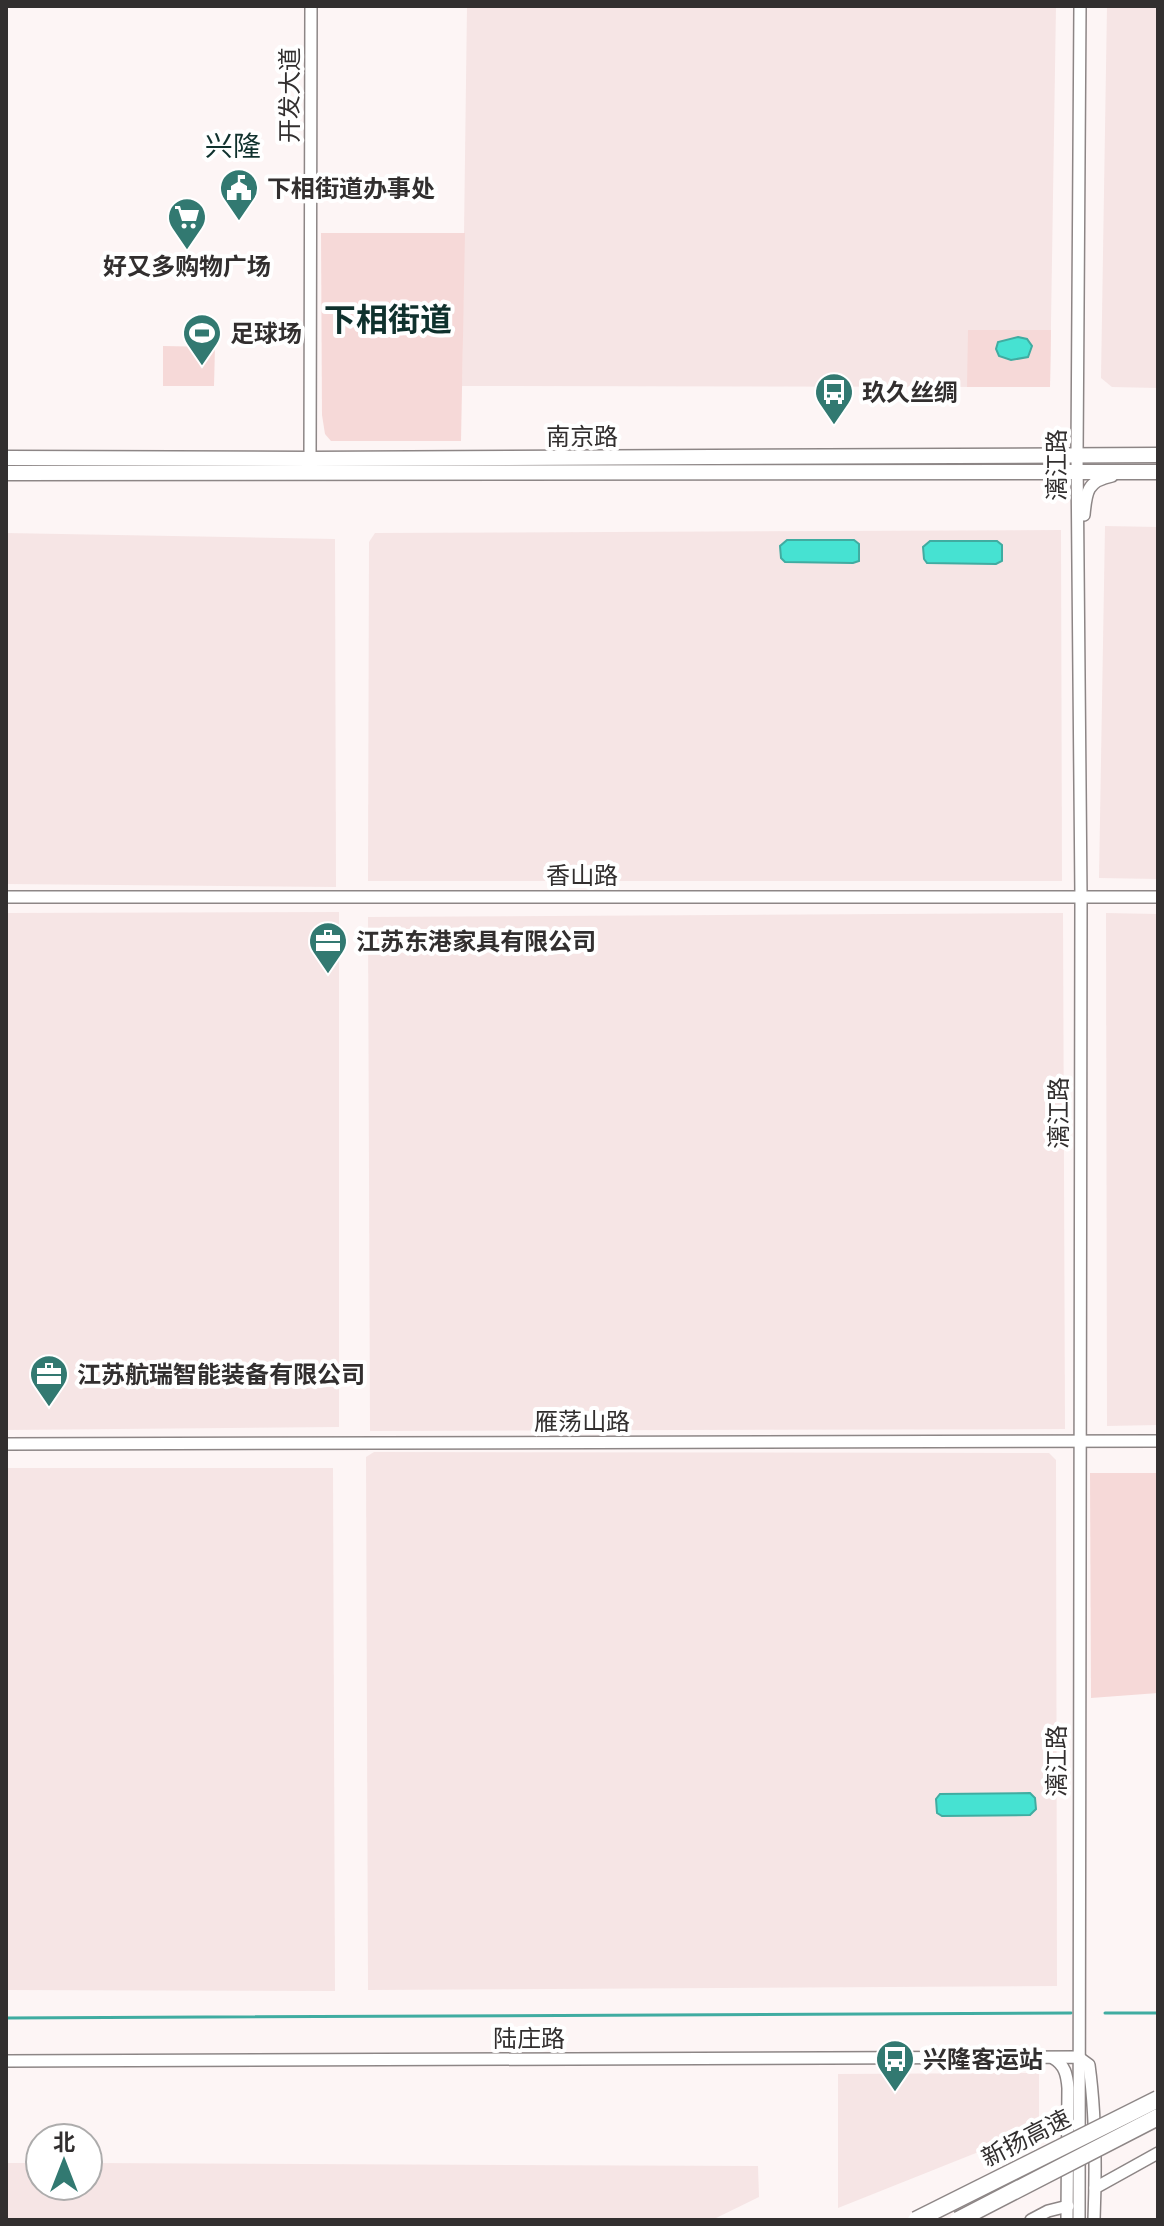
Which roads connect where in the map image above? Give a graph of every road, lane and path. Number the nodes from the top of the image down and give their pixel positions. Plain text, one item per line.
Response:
1 (311, 6) edge
2 (1080, 6) edge
3 (1077, 455) junction
4 (1158, 455) edge
5 (6, 458) edge
6 (310, 466) junction
7 (1077, 472) junction
8 (1133, 472) junction
9 (1158, 472) edge
10 (6, 473) edge
11 (1078, 563) junction
12 (6, 897) edge
13 (1081, 897) junction
14 (1158, 897) edge
15 (1158, 1441) edge
16 (1078, 1442) junction
17 (6, 1444) edge
18 (1078, 2021) junction
19 (1053, 2057) junction
20 (1078, 2057) junction
21 (6, 2061) edge
22 (1158, 2099) edge
23 (1158, 2117) edge
24 (1158, 2153) edge
25 (1095, 2188) junction
26 (1068, 2206) junction
27 (916, 2220) edge
28 (958, 2220) edge
29 (1031, 2220) edge
30 (1067, 2220) edge
31 (1079, 2220) edge
32 (1094, 2220) edge

1 - 6 street, 开发大道
2 - 3 street, 漓江路
3 - 4 main road, 南京路
3 - 6 main road, 南京路
3 - 7 street, 漓江路
5 - 6 main road, 南京路
6 - 7 main road, 南京路
6 - 10 main road, 南京路
7 - 8 main road, 南京路
7 - 11 street, 漓江路
8 - 9 main road, 南京路
8 - 11 street
11 - 13 street, 漓江路
12 - 13 street, 香山路
13 - 14 street, 香山路
13 - 16 street, 漓江路
15 - 16 street, 雁荡山路
16 - 17 street, 雁荡山路
16 - 18 street, 漓江路
18 - 19 street
18 - 20 street, 漓江路
19 - 20 street, 陆庄路
19 - 21 street, 陆庄路
19 - 26 street
20 - 25 street
20 - 31 street, 漓江路
22 - 27 highway, 新扬高速, bridge
23 - 28 highway, 新扬高速, bridge
24 - 25 street
25 - 32 street
26 - 29 street
26 - 30 street

